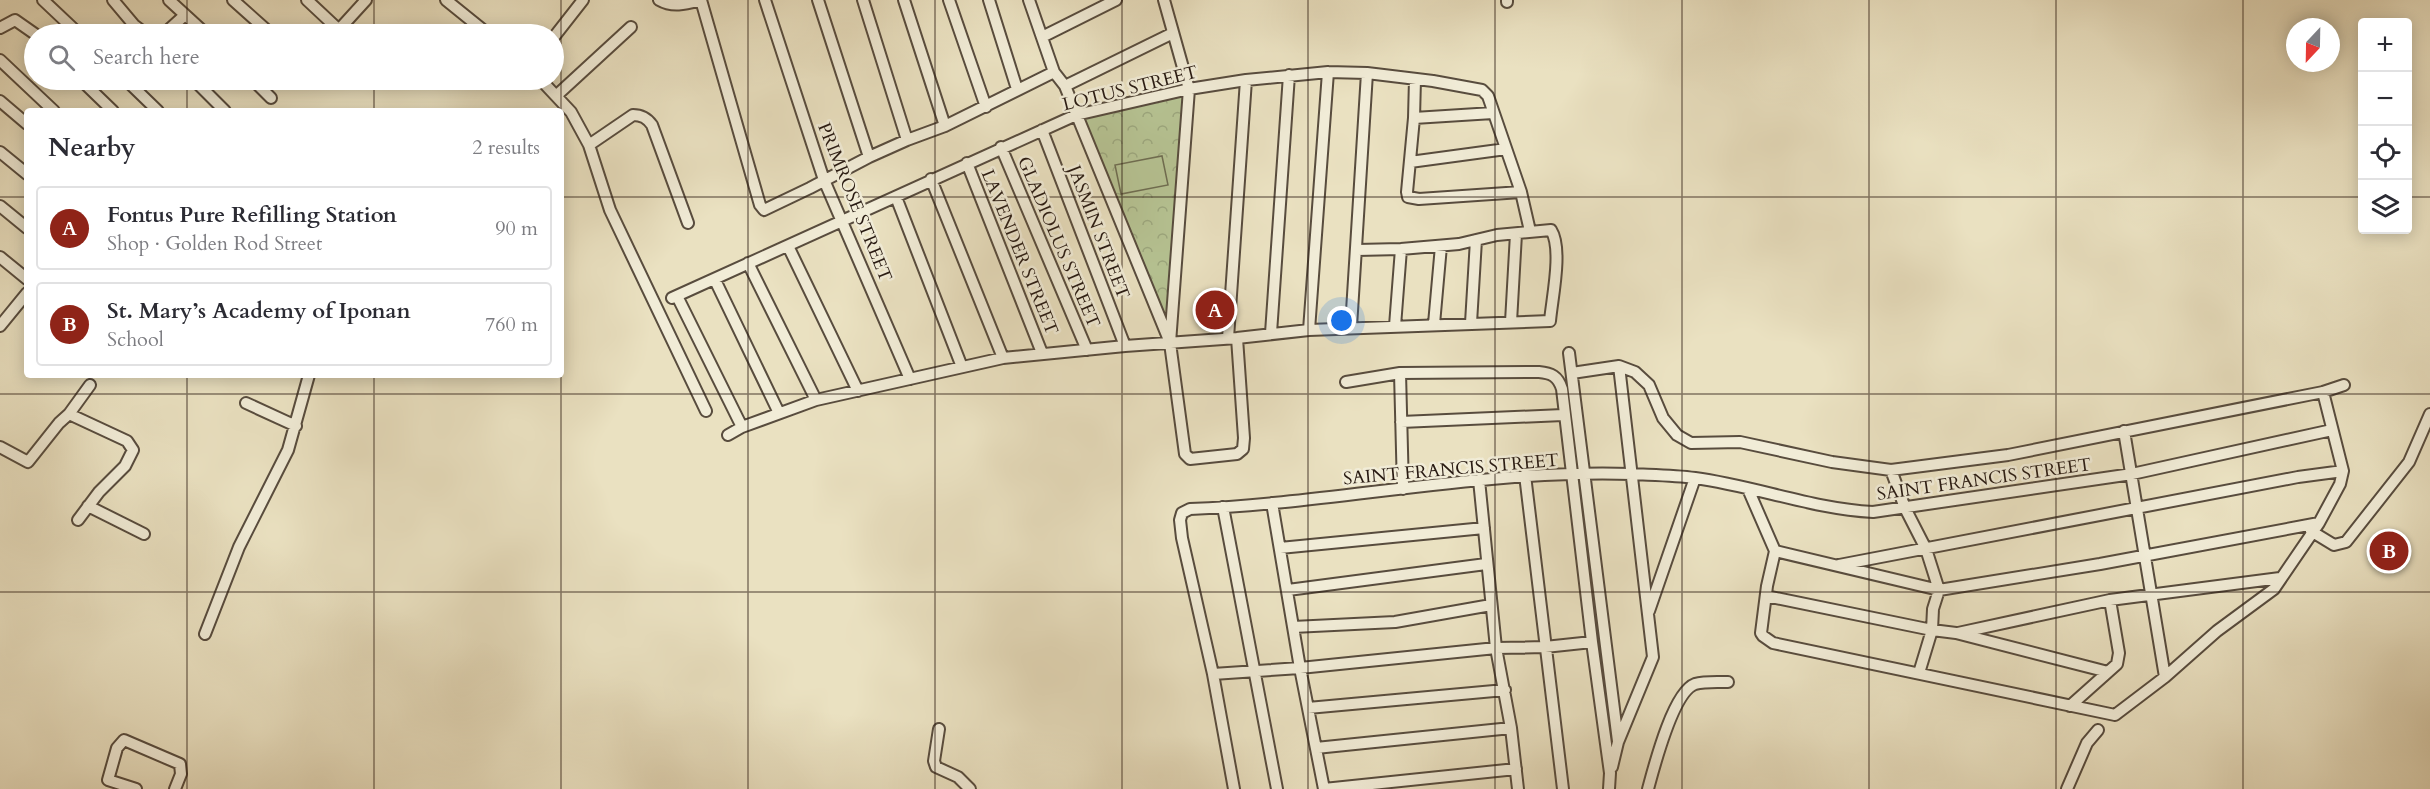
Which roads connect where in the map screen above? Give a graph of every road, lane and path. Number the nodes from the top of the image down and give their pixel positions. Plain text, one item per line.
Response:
1 (43, 0) edge
2 (113, 0) edge
3 (169, 0) edge
4 (233, 0) edge
5 (307, 0) edge
6 (366, 0) edge
7 (447, 0) edge
8 (583, 0) edge
9 (659, 0) edge
10 (701, 0) edge
11 (765, 0) edge
12 (818, 0) edge
13 (863, 0) edge
14 (904, 0) edge
15 (949, 0) edge
16 (989, 0) edge
17 (1029, 0) edge
18 (1116, 0) edge
19 (1164, 0) edge
20 (185, 15) junction
21 (68, 24) edge
22 (133, 24) edge
23 (175, 24) edge
24 (195, 24) edge
25 (260, 24) edge
26 (330, 24) edge
27 (344, 24) edge
28 (476, 24) edge
29 (564, 24) edge
30 (24, 26) edge
31 (631, 27) dead end
32 (0, 28) edge
33 (1173, 33) junction
34 (1042, 37) junction
35 (0, 60) edge
36 (1054, 72) junction
37 (1328, 72) junction
38 (1367, 73) junction
39 (1289, 75) junction
40 (1415, 79) junction
41 (1246, 80) junction
42 (24, 83) edge
43 (1065, 86) junction
44 (1017, 88) junction
45 (564, 89) edge
46 (1190, 89) junction
47 (32, 90) edge
48 (91, 90) edge
49 (136, 90) edge
50 (204, 90) edge
51 (263, 90) edge
52 (552, 90) edge
53 (562, 90) edge
54 (557, 95) junction
55 (271, 98) dead end
56 (0, 101) edge
57 (986, 107) junction
58 (51, 108) edge
59 (110, 108) edge
60 (155, 108) edge
61 (222, 108) edge
62 (1493, 112) junction
63 (1076, 115) junction
64 (1414, 118) junction
65 (24, 121) edge
66 (945, 126) junction
67 (1042, 130) junction
68 (907, 140) junction
69 (589, 145) junction
70 (1001, 147) junction
71 (1506, 149) junction
72 (0, 152) edge
73 (869, 157) junction
74 (1410, 162) junction
75 (967, 163) junction
76 (24, 172) edge
77 (931, 179) junction
78 (824, 180) junction
79 (1521, 192) junction
80 (896, 197) junction
81 (0, 206) edge
82 (841, 220) junction
83 (688, 223) dead end
84 (24, 226) edge
85 (1530, 231) junction
86 (1516, 234) junction
87 (1476, 240) junction
88 (788, 246) junction
89 (1441, 246) junction
90 (1401, 249) junction
91 (1357, 250) junction
92 (0, 257) edge
93 (748, 263) junction
94 (24, 277) edge
95 (715, 280) junction
96 (24, 296) edge
97 (3, 318) edge
98 (1511, 322) junction
99 (1471, 323) junction
100 (1434, 324) junction
101 (1395, 326) junction
102 (1352, 327) junction
103 (1309, 330) junction
104 (1271, 333) junction
105 (1232, 338) junction
106 (1170, 343) junction
107 (1125, 346) junction
108 (1087, 350) junction
109 (1042, 353) junction
110 (1569, 353) dead end
111 (1003, 358) junction
112 (1619, 366) junction
113 (962, 367) junction
114 (1400, 373) junction
115 (1572, 374) junction
116 (308, 378) edge
117 (910, 379) junction
118 (1346, 382) dead end
119 (2344, 384) dead end
120 (90, 385) dead end
121 (858, 391) junction
122 (2323, 392) junction
123 (816, 400) junction
124 (246, 403) dead end
125 (706, 411) dead end
126 (779, 413) junction
127 (69, 414) junction
128 (1563, 414) junction
129 (2430, 414) edge
130 (1401, 422) junction
131 (296, 426) junction
132 (742, 427) junction
133 (2332, 430) junction
134 (2124, 431) junction
135 (728, 435) dead end
136 (0, 447) edge
137 (1891, 470) junction
138 (2343, 471) junction
139 (1578, 474) junction
140 (1632, 474) junction
141 (2132, 474) junction
142 (1525, 475) junction
143 (1695, 478) junction
144 (1479, 480) junction
145 (1403, 489) junction
146 (1748, 489) junction
147 (1272, 503) junction
148 (88, 506) junction
149 (1223, 507) junction
150 (1905, 508) junction
151 (2138, 508) junction
152 (78, 520) dead end
153 (2315, 527) junction
154 (1484, 528) junction
155 (144, 534) dead end
156 (1280, 548) junction
157 (1926, 549) junction
158 (1775, 551) junction
159 (2144, 555) junction
160 (1486, 564) junction
161 (1835, 566) junction
162 (2280, 578) junction
163 (1288, 590) junction
164 (1939, 590) junction
165 (2153, 595) junction
166 (1766, 596) junction
167 (2110, 600) junction
168 (1491, 605) junction
169 (1647, 615) junction
170 (1293, 627) junction
171 (1932, 630) junction
172 (1956, 633) junction
173 (205, 634) dead end
174 (1592, 642) junction
175 (1545, 647) junction
176 (1496, 648) junction
177 (1300, 668) junction
178 (1254, 671) junction
179 (2108, 672) junction
180 (1919, 673) junction
181 (1213, 674) junction
182 (2165, 677) junction
183 (1728, 682) dead end
184 (1505, 690) junction
185 (2070, 706) junction
186 (1308, 708) junction
187 (1511, 728) junction
188 (939, 729) dead end
189 (2097, 730) dead end
190 (1618, 742) junction
191 (1316, 748) junction
192 (1516, 769) junction
193 (1610, 773) junction
194 (106, 785) edge
195 (136, 789) edge
196 (175, 789) edge
197 (970, 789) edge
198 (1233, 789) edge
199 (1277, 789) edge
200 (1324, 789) edge
201 (1518, 789) edge
202 (1563, 789) edge
203 (1609, 789) edge
204 (1648, 789) edge
205 (2067, 789) edge

1 - 21 street
2 - 22 street
3 - 20 street
4 - 25 street
5 - 26 street
6 - 27 street
7 - 28 street
8 - 29 street
9 - 10 street
10 - 78 street
11 - 78 street, PRIMROSE STREET
12 - 73 street
13 - 68 street
14 - 66 street
15 - 57 street
16 - 44 street
17 - 34 street
18 - 34 street
19 - 33 street
20 - 23 street
20 - 24 street
30 - 32 street
31 - 45 street
33 - 43 street
33 - 46 street
34 - 36 street
35 - 42 street
36 - 43 street
36 - 44 street
37 - 38 street, LOTUS STREET
37 - 39 street, LOTUS STREET
37 - 103 street
38 - 40 street, LOTUS STREET
38 - 91 street
39 - 41 street, LOTUS STREET
39 - 104 street
40 - 62 street, LOTUS STREET
40 - 64 street
41 - 46 street, LOTUS STREET
41 - 105 street
43 - 63 street
44 - 57 street
46 - 63 street, LOTUS STREET
46 - 106 street
47 - 58 street
48 - 59 street
49 - 60 street
50 - 61 street
51 - 55 street
52 - 54 street
53 - 54 street
54 - 69 street
56 - 65 street
57 - 66 street
62 - 64 street
62 - 71 street, LOTUS STREET
63 - 67 street, LOTUS STREET
63 - 106 street
64 - 74 street
66 - 68 street
67 - 70 street, LOTUS STREET
67 - 107 street, JASMIN STREET
68 - 73 street
69 - 83 street
69 - 125 street
70 - 75 street, LOTUS STREET
70 - 108 street, GLADIOLUS STREET
71 - 74 street
71 - 79 street, LOTUS STREET
72 - 76 street
73 - 78 street
74 - 79 street
75 - 77 street, LOTUS STREET
75 - 109 street, LAVENDER STREET
77 - 80 street, LOTUS STREET
77 - 111 street
78 - 82 street, PRIMROSE STREET
79 - 85 street, LOTUS STREET
80 - 82 street, LOTUS STREET
80 - 113 street
81 - 84 street
82 - 88 street, LOTUS STREET
82 - 117 street, PRIMROSE STREET
85 - 86 street
85 - 98 street
86 - 87 street
86 - 98 street
87 - 89 street
87 - 99 street
88 - 93 street, LOTUS STREET
88 - 121 street
89 - 90 street
89 - 100 street
90 - 91 street
90 - 101 street
91 - 102 street
92 - 94 street
93 - 95 street, LOTUS STREET
93 - 123 street
95 - 126 street
95 - 132 street, LOTUS STREET
96 - 97 street
98 - 99 street
99 - 100 street
100 - 101 street
101 - 102 street
102 - 103 street
103 - 104 street
104 - 105 street
105 - 106 street
105 - 106 street
106 - 107 street
107 - 108 street
108 - 109 street
109 - 111 street
110 - 115 street
111 - 113 street
112 - 115 street
112 - 137 street
112 - 140 street
113 - 117 street
114 - 118 street
114 - 128 street
114 - 130 street
115 - 139 street
116 - 131 street
117 - 121 street
119 - 122 street
120 - 127 street
121 - 123 street
122 - 133 street
122 - 134 street
123 - 126 street
124 - 131 street
126 - 132 street
127 - 136 street
127 - 148 street
128 - 130 street
128 - 139 street
129 - 153 street
130 - 145 street
131 - 173 street
132 - 135 street
133 - 138 street
133 - 141 street, SAINT FRANCIS STREET
134 - 137 street
134 - 141 street
137 - 150 street
138 - 151 street
138 - 153 street
139 - 140 street, SAINT FRANCIS STREET
139 - 142 street, SAINT FRANCIS STREET
139 - 174 street
139 - 190 street
140 - 143 street, SAINT FRANCIS STREET
140 - 169 street
141 - 150 street, SAINT FRANCIS STREET
141 - 151 street
142 - 144 street, SAINT FRANCIS STREET
142 - 175 street
143 - 146 street, SAINT FRANCIS STREET
143 - 169 street
144 - 145 street, SAINT FRANCIS STREET
144 - 154 street
145 - 147 street, SAINT FRANCIS STREET
146 - 150 street, SAINT FRANCIS STREET
146 - 158 street
147 - 149 street, SAINT FRANCIS STREET
147 - 156 street
148 - 152 street
148 - 155 street
149 - 178 street
149 - 181 street, SAINT FRANCIS STREET
150 - 157 street
151 - 157 street
151 - 159 street
153 - 159 street
153 - 162 street
154 - 156 street
154 - 160 street
156 - 163 street
157 - 161 street
157 - 164 street
158 - 161 street
158 - 166 street
159 - 164 street
159 - 165 street
160 - 163 street
160 - 168 street
161 - 164 street
162 - 165 street
162 - 182 street
163 - 170 street
164 - 171 street
165 - 167 street
165 - 182 street
166 - 171 street
166 - 180 street
167 - 172 street
167 - 179 street
168 - 170 street
168 - 176 street
169 - 190 street
170 - 177 street
171 - 172 street
171 - 180 street
172 - 179 street
174 - 175 street
174 - 193 street
175 - 176 street
175 - 202 street
176 - 177 street
176 - 184 street
177 - 178 street
177 - 186 street
178 - 181 street
178 - 199 street
179 - 185 street
180 - 185 street
181 - 198 street
182 - 185 street
183 - 204 street
184 - 186 street
184 - 187 street
186 - 191 street
187 - 191 street
187 - 192 street
188 - 197 street
189 - 205 street
190 - 193 street
191 - 200 street
192 - 200 street
192 - 201 street
193 - 203 street
194 - 195 street
194 - 196 street

